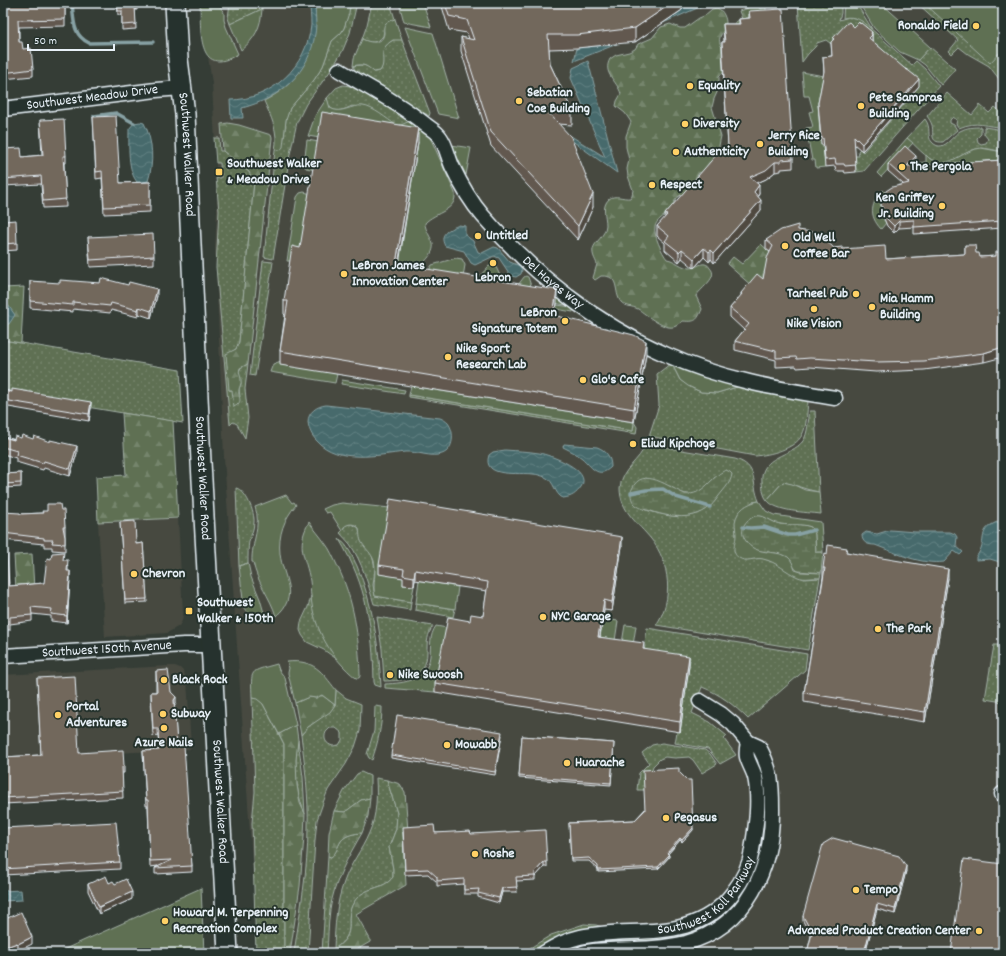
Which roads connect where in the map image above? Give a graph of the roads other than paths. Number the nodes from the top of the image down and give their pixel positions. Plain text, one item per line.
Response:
1 (176, 3) edge
2 (339, 70) dead end
3 (182, 88) junction
4 (3, 109) edge
5 (835, 398) dead end
6 (212, 645) junction
7 (3, 656) edge
8 (700, 701) dead end
9 (748, 742) junction
10 (228, 953) edge
11 (544, 953) edge
12 (583, 953) edge

1 - 3 main road, Southwest Walker Road
2 - 5 street, Del Hayes Way
3 - 4 street, Southwest Meadow Drive
3 - 6 main road, Southwest Walker Road
6 - 7 street, Southwest 150th Avenue
6 - 10 main road, Southwest Walker Road
8 - 9 street, Southwest Koll Parkway
9 - 11 street, Southwest Koll Parkway
9 - 12 street, Southwest Koll Parkway

